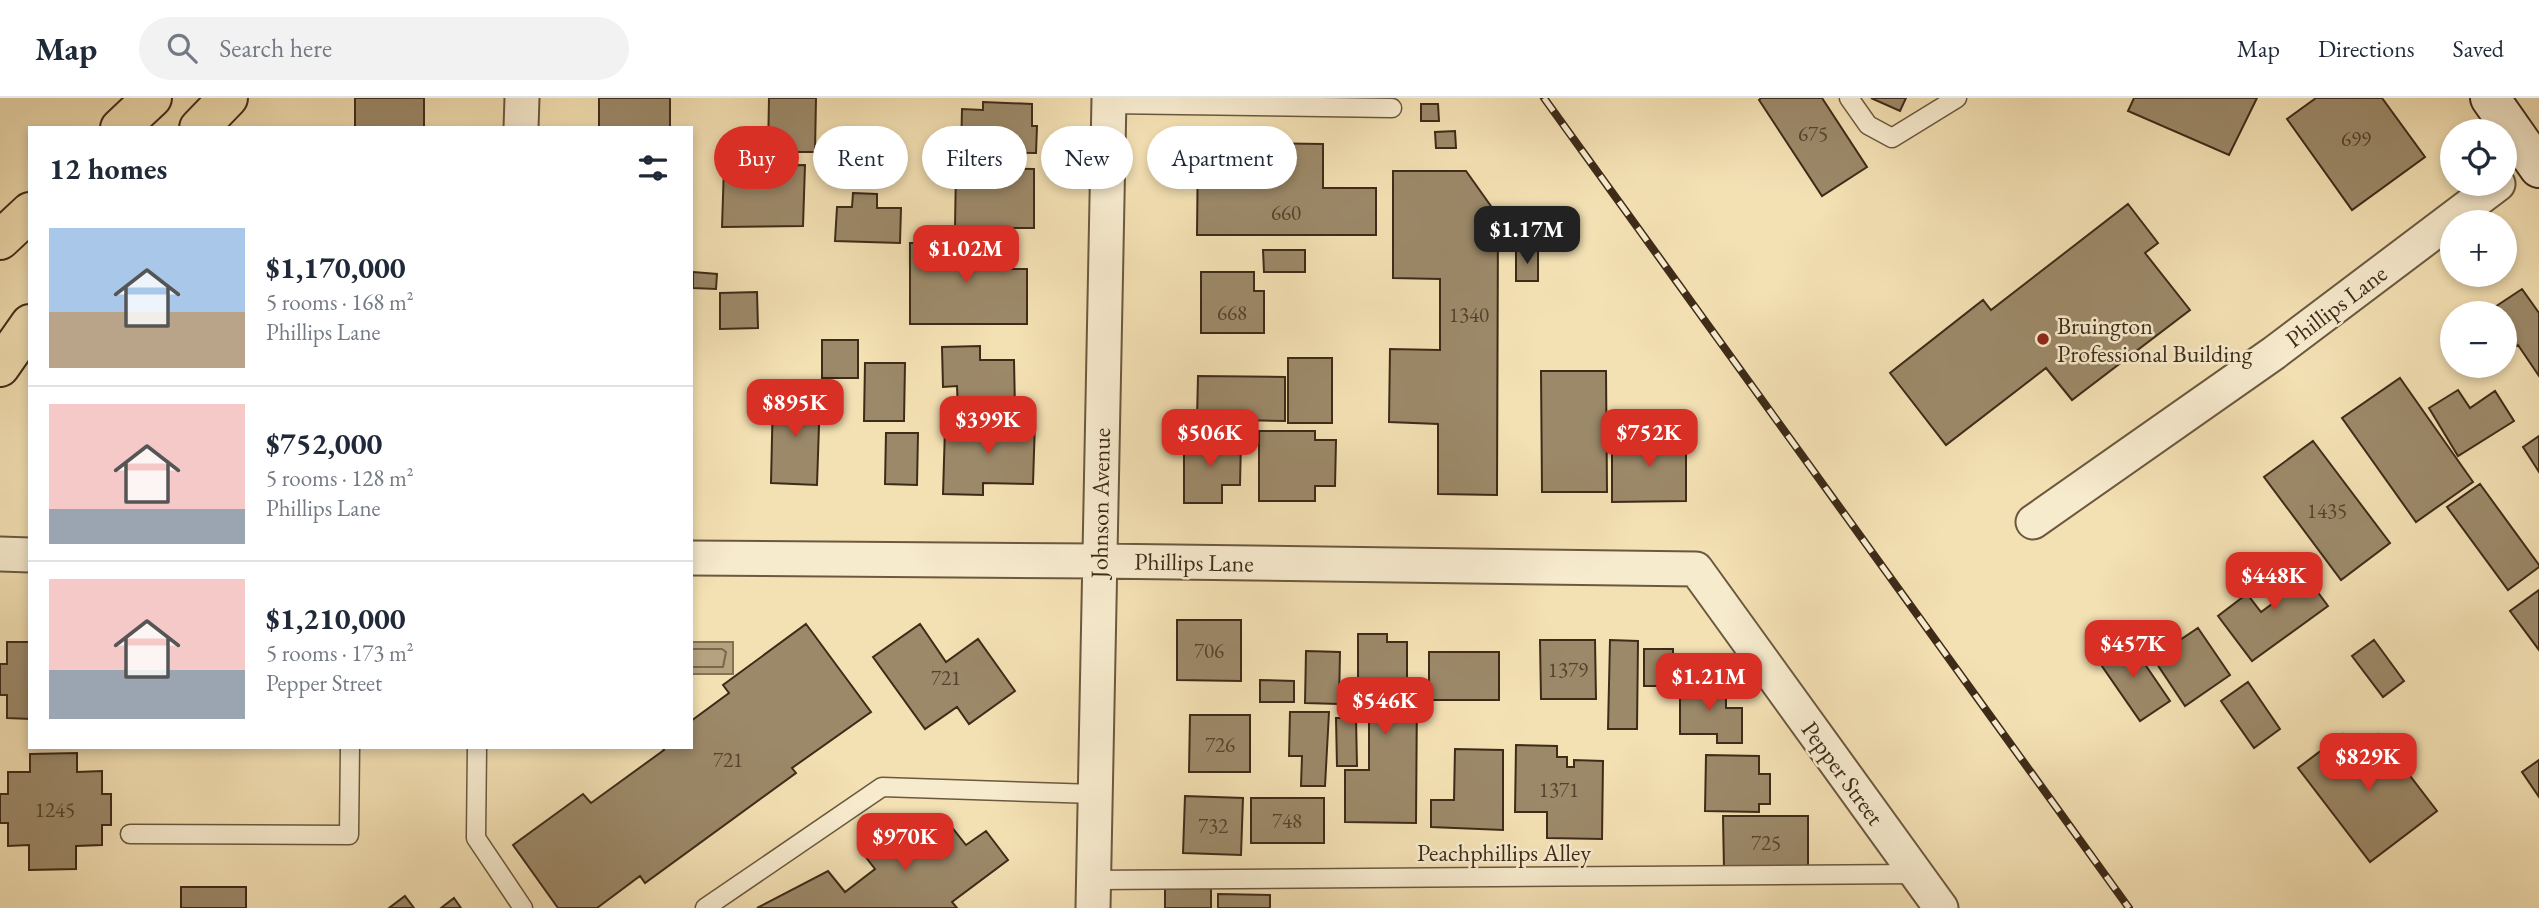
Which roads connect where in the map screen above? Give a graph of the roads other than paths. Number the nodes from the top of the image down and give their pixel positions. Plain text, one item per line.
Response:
1 (152, 98) edge
2 (228, 98) edge
3 (522, 98) edge
4 (1849, 98) edge
5 (1957, 98) edge
6 (2490, 98) edge
7 (1109, 101) edge
8 (1392, 108) dead end
9 (122, 126) edge
10 (201, 126) edge
11 (521, 126) edge
12 (2529, 166) edge
13 (2482, 196) edge
14 (28, 214) edge
15 (0, 240) edge
16 (28, 327) edge
17 (0, 367) edge
18 (2033, 522) dead end
19 (0, 554) edge
20 (28, 555) edge
21 (693, 558) edge
22 (1098, 561) junction
23 (1696, 569) joint
24 (350, 749) edge
25 (477, 749) edge
26 (1095, 794) junction
27 (130, 834) dead end
28 (1916, 874) junction
29 (1093, 894) edge
30 (523, 908) edge
31 (705, 908) edge
32 (1941, 908) edge

1 - 9 highway
2 - 10 highway
3 - 11 street
4 - 5 lane
6 - 12 street
7 - 8 lane
7 - 22 street, Johnson Avenue
13 - 18 street, Phillips Lane
14 - 15 highway
16 - 17 highway
19 - 20 street
21 - 22 street, Phillips Lane
22 - 23 street, Phillips Lane
22 - 26 street, Johnson Avenue
23 - 28 street, Pepper Street
24 - 27 lane
25 - 30 lane
26 - 29 street, Johnson Avenue
26 - 31 lane
28 - 29 lane, Peachphillips Alley
28 - 32 street, Pepper Street

